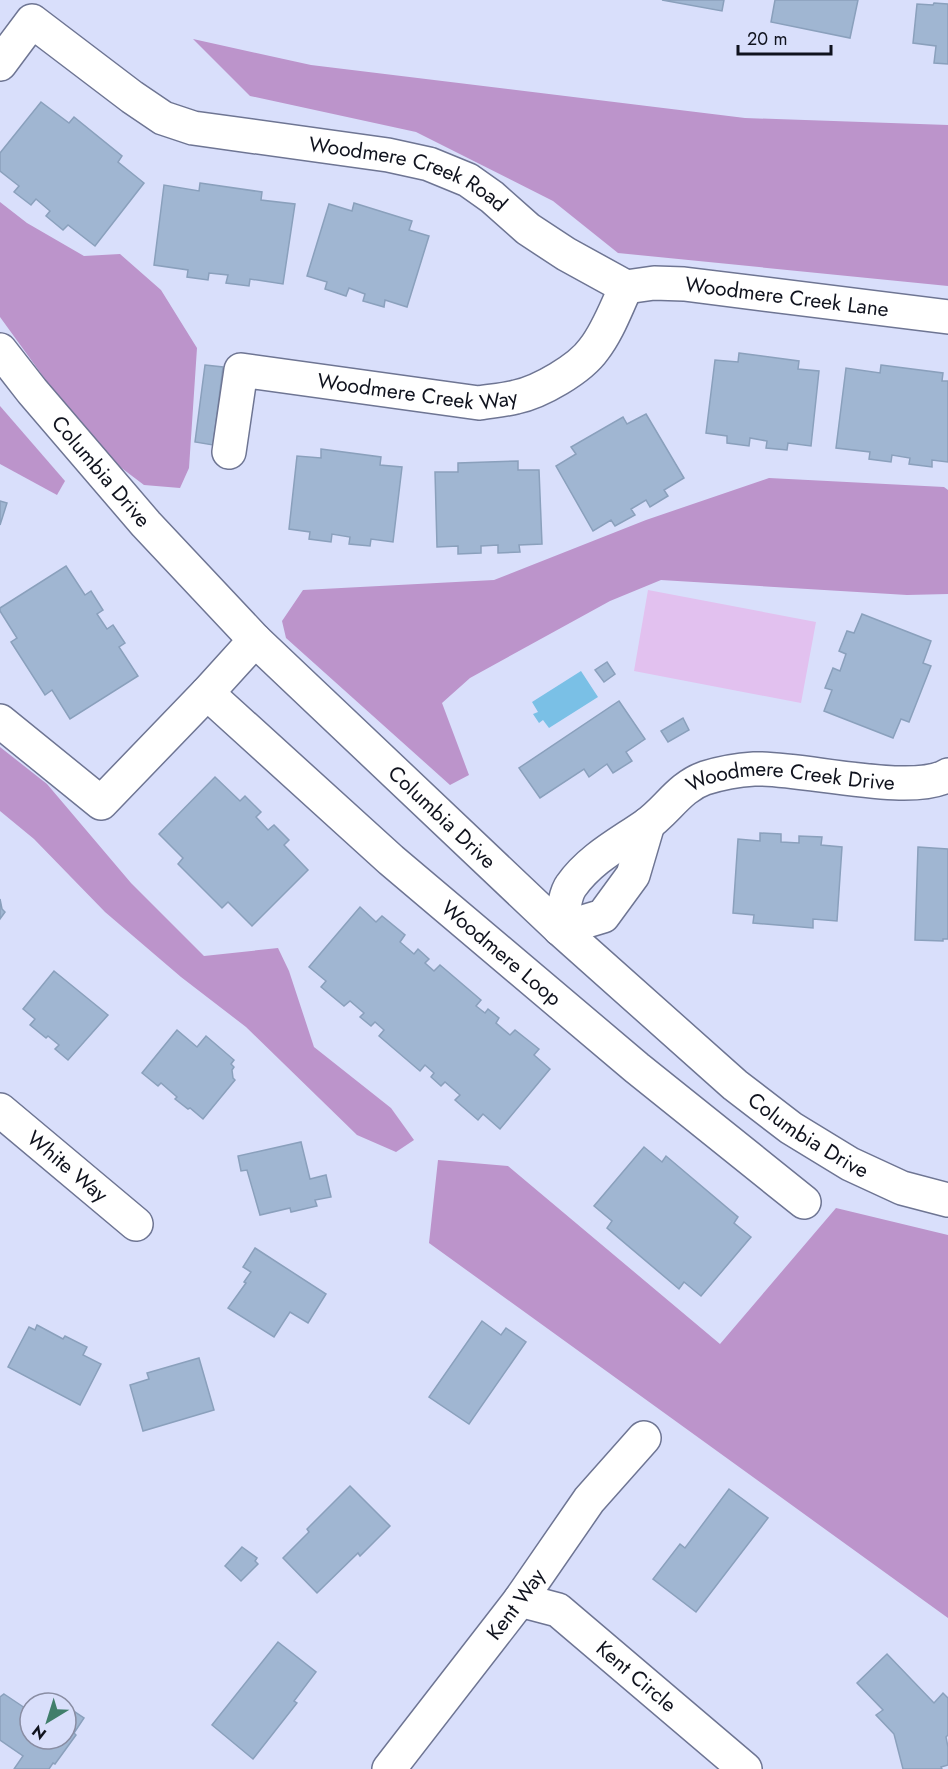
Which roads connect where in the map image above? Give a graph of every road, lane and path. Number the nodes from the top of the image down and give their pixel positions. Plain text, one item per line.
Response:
1 (0, 64) edge
2 (626, 287) junction
3 (948, 317) edge
4 (0, 350) edge
5 (229, 452) dead end
6 (255, 640) junction
7 (207, 693) junction
8 (0, 721) edge
9 (947, 777) edge
10 (560, 929) junction
11 (0, 1110) edge
12 (948, 1200) edge
13 (804, 1202) dead end
14 (136, 1224) dead end
15 (644, 1438) dead end
16 (520, 1600) junction
17 (389, 1769) edge
18 (745, 1769) edge

1 - 2 street, Woodmere Creek Road
2 - 3 street, Woodmere Creek Lane
2 - 5 street, Woodmere Creek Way
4 - 6 street, Columbia Drive
6 - 7 street
6 - 10 street, Columbia Drive
7 - 8 street
7 - 13 street, Woodmere Loop
9 - 10 street, Woodmere Creek Drive
10 - 12 street, Columbia Drive
11 - 14 street, White Way
15 - 16 street, Kent Way
16 - 17 street, Kent Way
16 - 18 street, Kent Circle

